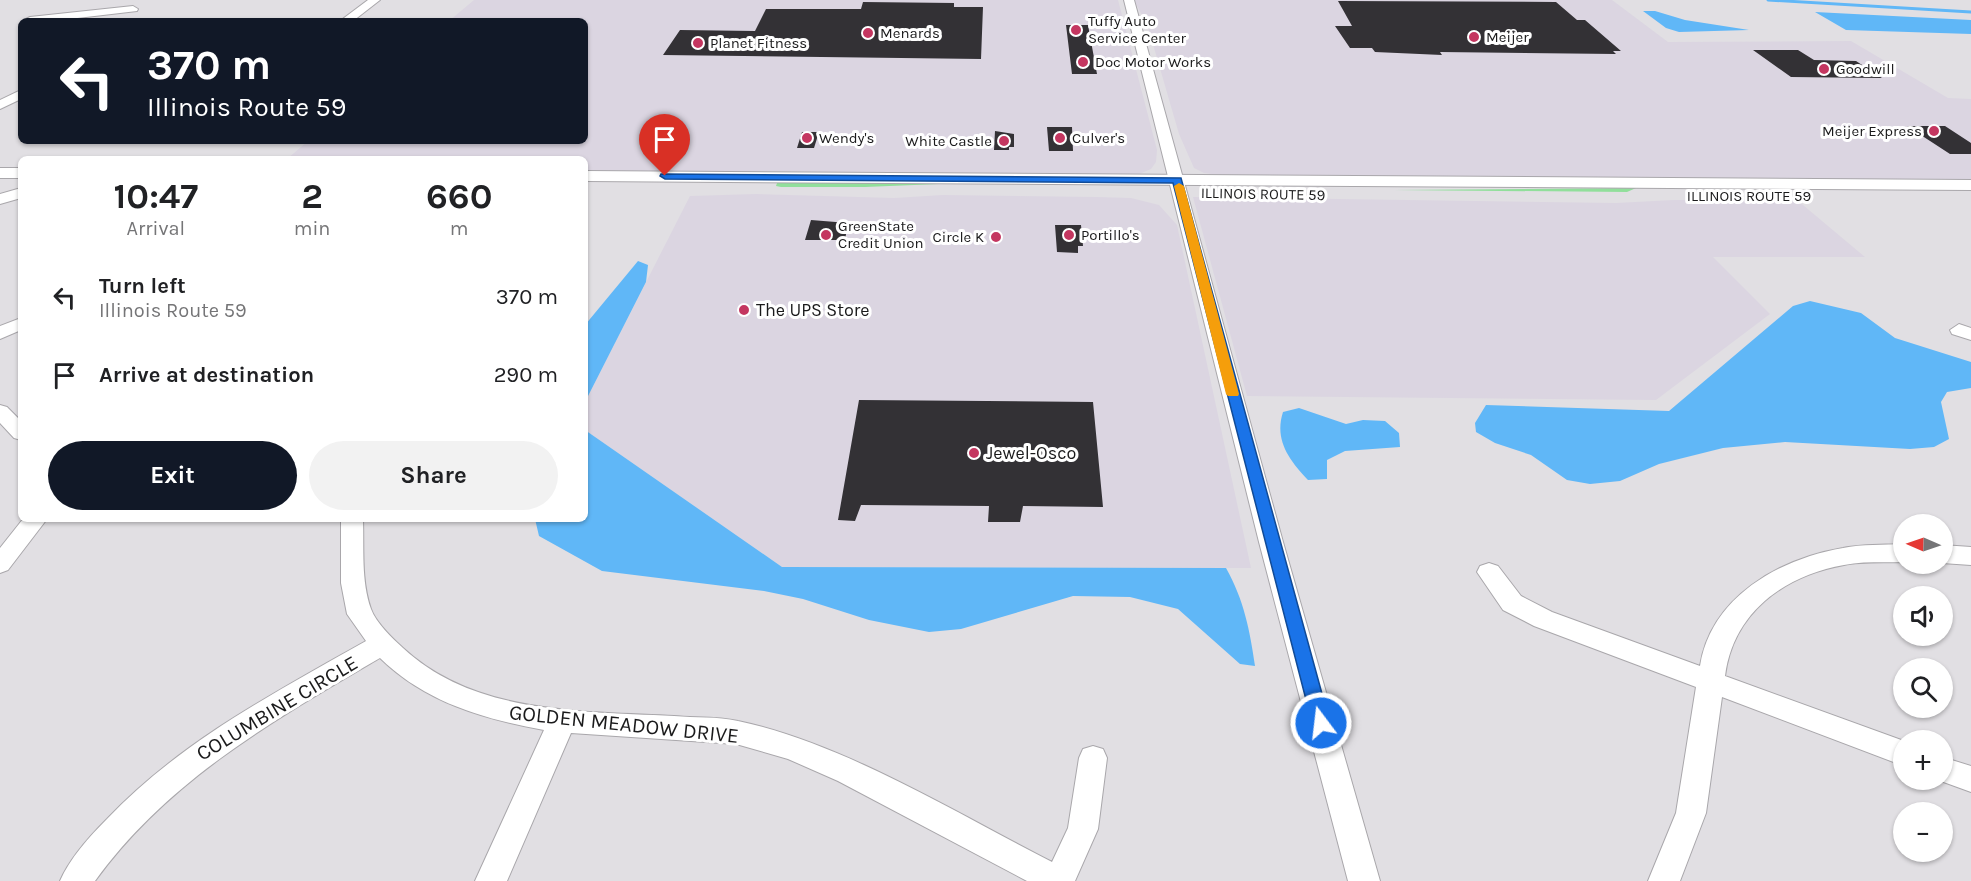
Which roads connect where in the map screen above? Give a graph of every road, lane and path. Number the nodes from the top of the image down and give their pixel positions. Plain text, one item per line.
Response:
1 (375, 0) edge
2 (1129, 0) edge
3 (136, 4) edge
4 (43, 18) edge
5 (127, 18) edge
6 (350, 18) edge
7 (18, 96) edge
8 (0, 107) edge
9 (18, 108) edge
10 (0, 172) edge
11 (18, 173) edge
12 (588, 176) edge
13 (1663, 185) junction
14 (1971, 185) edge
15 (0, 186) edge
16 (18, 186) edge
17 (1179, 186) junction
18 (588, 189) edge
19 (18, 194) edge
20 (1971, 195) edge
21 (1633, 196) junction
22 (0, 200) edge
23 (18, 324) edge
24 (0, 333) edge
25 (0, 411) edge
26 (18, 430) edge
27 (34, 522) edge
28 (352, 522) edge
29 (1893, 554) edge
30 (1953, 555) edge
31 (1971, 556) edge
32 (0, 564) edge
33 (1489, 572) dead end
34 (382, 644) junction
35 (1709, 681) junction
36 (562, 721) junction
37 (1893, 750) edge
38 (1093, 758) dead end
39 (1953, 773) edge
40 (1971, 779) edge
41 (1666, 880) edge
42 (76, 881) edge
43 (491, 881) edge
44 (1058, 881) edge
45 (1364, 881) edge

1 - 6 street
2 - 17 street
3 - 4 street
3 - 5 street
7 - 8 street
8 - 9 street
10 - 11 main road
12 - 17 main road, ILLINOIS ROUTE 59
13 - 14 main road, ILLINOIS ROUTE 59
13 - 17 main road, ILLINOIS ROUTE 59
13 - 21 main road
15 - 16 main road
17 - 18 main road, ILLINOIS ROUTE 59
17 - 21 main road, ILLINOIS ROUTE 59
17 - 45 street
19 - 22 street
20 - 21 main road, ILLINOIS ROUTE 59
23 - 24 street
25 - 26 street
27 - 32 street
28 - 34 street, GOLDEN MEADOW DRIVE
29 - 35 street
30 - 31 street
33 - 35 street
34 - 36 street, GOLDEN MEADOW DRIVE
34 - 42 street, COLUMBINE CIRCLE
35 - 37 street
35 - 41 street
36 - 43 street
36 - 44 street, GOLDEN MEADOW DRIVE
38 - 44 street
39 - 40 street

